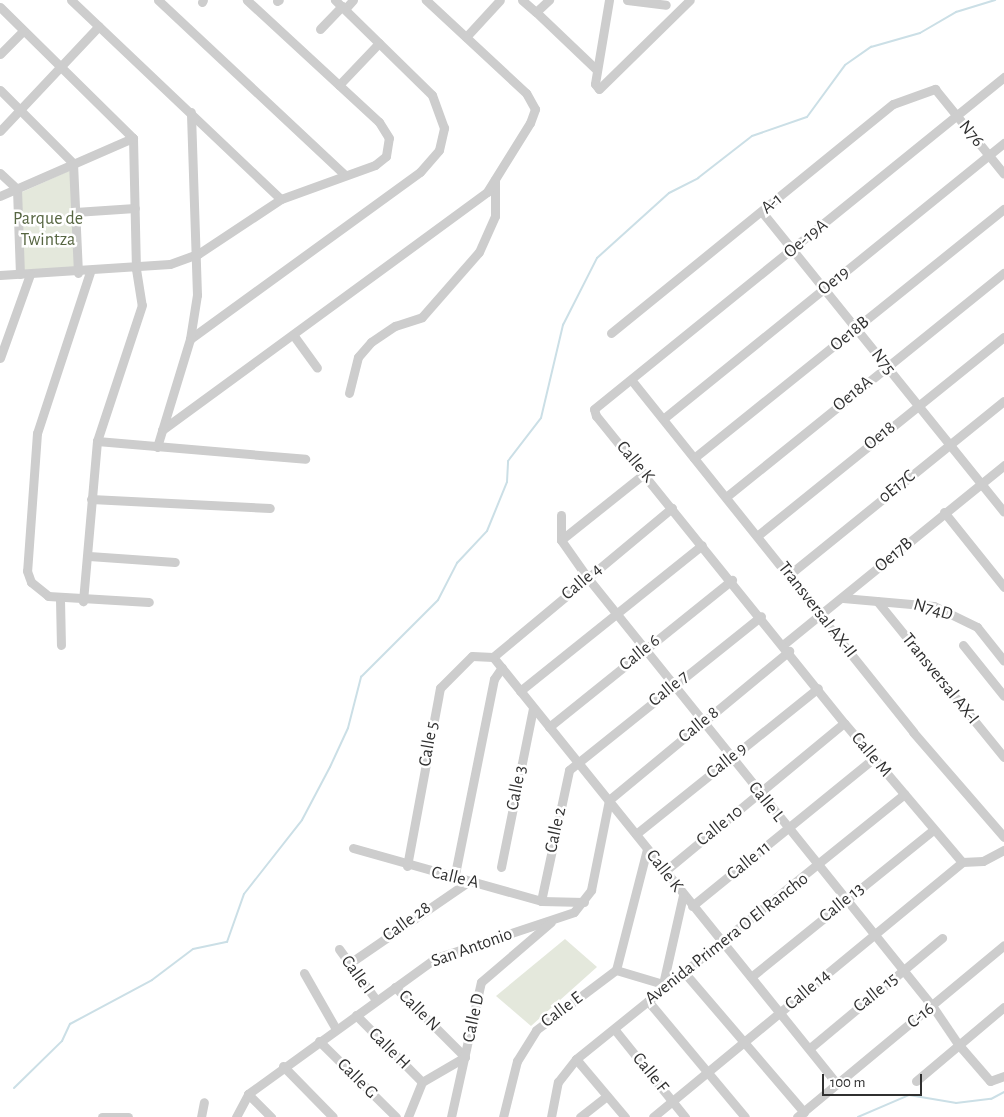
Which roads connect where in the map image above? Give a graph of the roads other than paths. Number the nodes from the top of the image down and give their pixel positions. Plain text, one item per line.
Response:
1 (71, 0) edge
2 (158, 0) edge
3 (248, 0) edge
4 (353, 0) edge
5 (426, 0) edge
6 (500, 0) edge
7 (522, 0) edge
8 (549, 0) edge
9 (609, 0) edge
10 (628, 0) edge
11 (690, 0) edge
12 (667, 3) edge
13 (341, 5) edge
14 (0, 7) edge
15 (536, 12) junction
16 (99, 26) junction
17 (664, 26) junction
18 (320, 29) dead end
19 (22, 31) junction
20 (466, 37) junction
21 (379, 43) junction
22 (0, 54) edge
23 (62, 68) junction
24 (597, 70) junction
25 (1004, 77) edge
26 (339, 85) junction
27 (0, 90) edge
28 (938, 93) joint
29 (20, 110) junction
30 (192, 112) junction
31 (957, 116) junction
32 (0, 131) edge
33 (133, 138) junction
34 (1004, 143) edge
35 (989, 156) junction
36 (73, 163) junction
37 (0, 172) edge
38 (1004, 174) edge
39 (345, 175) junction
40 (495, 179) junction
41 (17, 189) junction
42 (0, 196) edge
43 (281, 200) junction
44 (135, 208) junction
45 (1004, 209) edge
46 (75, 212) junction
47 (762, 212) junction
48 (794, 248) junction
49 (198, 254) junction
50 (136, 269) junction
51 (90, 272) junction
52 (78, 273) junction
53 (1004, 273) edge
54 (25, 274) junction
55 (0, 275) edge
56 (824, 288) junction
57 (858, 327) junction
58 (610, 333) dead end
59 (294, 336) junction
60 (1004, 337) edge
61 (190, 339) junction
62 (0, 358) edge
63 (886, 367) junction
64 (317, 368) dead end
65 (633, 382) junction
66 (349, 393) dead end
67 (607, 400) joint
68 (1004, 401) edge
69 (917, 406) junction
70 (663, 419) junction
71 (162, 430) junction
72 (97, 441) junction
73 (948, 446) junction
74 (157, 447) junction
75 (694, 458) junction
76 (305, 459) dead end
77 (1004, 465) edge
78 (645, 473) junction
79 (981, 484) junction
80 (726, 497) junction
81 (91, 499) junction
82 (270, 508) dead end
83 (672, 508) junction
84 (944, 512) junction
85 (1004, 512) edge
86 (561, 515) dead end
87 (757, 536) junction
88 (561, 540) junction
89 (702, 545) junction
90 (89, 556) junction
91 (175, 562) dead end
92 (790, 574) junction
93 (587, 577) junction
94 (732, 580) junction
95 (1004, 587) edge
96 (843, 598) junction
97 (60, 599) junction
98 (83, 601) junction
99 (149, 602) dead end
100 (877, 602) junction
101 (617, 614) junction
102 (820, 614) junction
103 (761, 616) junction
104 (61, 645) dead end
105 (963, 645) dead end
106 (786, 647) junction
107 (644, 649) junction
108 (493, 657) junction
109 (1004, 661) edge
110 (502, 667) junction
111 (674, 686) junction
112 (818, 688) junction
113 (520, 691) junction
114 (1004, 696) edge
115 (533, 708) junction
116 (702, 722) junction
117 (844, 723) junction
118 (549, 727) junction
119 (730, 757) junction
120 (1004, 757) edge
121 (874, 758) junction
122 (578, 763) junction
123 (760, 794) junction
124 (904, 794) junction
125 (609, 800) junction
126 (788, 829) junction
127 (933, 830) junction
128 (636, 834) junction
129 (1004, 837) edge
130 (353, 848) dead end
131 (647, 849) junction
132 (1004, 850) edge
133 (962, 862) junction
134 (819, 865) junction
135 (407, 866) junction
136 (501, 868) dead end
137 (665, 871) junction
138 (454, 879) junction
139 (469, 881) junction
140 (682, 895) junction
141 (541, 900) junction
142 (845, 900) junction
143 (584, 902) junction
144 (558, 904) junction
145 (692, 906) junction
146 (558, 918) junction
147 (873, 935) junction
148 (942, 938) dead end
149 (723, 941) junction
150 (1004, 945) edge
151 (339, 949) dead end
152 (347, 965) junction
153 (616, 970) junction
154 (684, 971) junction
155 (903, 971) junction
156 (304, 973) dead end
157 (751, 977) junction
158 (663, 984) junction
159 (395, 987) junction
160 (376, 1000) junction
161 (648, 1001) junction
162 (933, 1007) junction
163 (1004, 1007) edge
164 (780, 1014) junction
165 (356, 1015) junction
166 (336, 1029) junction
167 (614, 1030) junction
168 (319, 1041) junction
169 (744, 1042) junction
170 (958, 1044) junction
171 (810, 1048) junction
172 (465, 1057) junction
173 (576, 1059) junction
174 (283, 1066) junction
175 (707, 1071) junction
176 (1004, 1076) edge
177 (916, 1081) dead end
178 (422, 1082) junction
179 (837, 1084) junction
180 (248, 1094) junction
181 (607, 1096) junction
182 (204, 1102) dead end
183 (673, 1102) junction
184 (237, 1114) edge
185 (800, 1115) edge
186 (102, 1117) edge
187 (128, 1117) edge
188 (202, 1117) edge
189 (271, 1117) edge
190 (333, 1117) edge
191 (396, 1117) edge
192 (408, 1117) edge
193 (451, 1117) edge
194 (503, 1117) edge
195 (551, 1117) edge
196 (580, 1117) edge
197 (625, 1117) edge
198 (653, 1117) edge
199 (685, 1117) edge
200 (745, 1117) edge

1 - 16 street
2 - 39 street
3 - 26 street
4 - 13 street
5 - 20 street
6 - 20 street
7 - 15 street
8 - 15 street
9 - 24 street
10 - 12 street
11 - 17 street
12 - 17 street
13 - 18 street
13 - 21 street
14 - 19 street
15 - 24 street
16 - 23 street
16 - 30 street
17 - 24 street
19 - 22 street
19 - 23 street
20 - 40 street
21 - 26 street
21 - 61 street
23 - 29 street
23 - 33 street
25 - 31 street, Oe-19A
26 - 39 street
27 - 29 street
28 - 31 street, N76
28 - 47 street, A-1
29 - 32 street
29 - 36 street
30 - 43 street
30 - 49 street
31 - 35 street, N76
31 - 48 street, Oe-19A
33 - 36 street
33 - 44 street
34 - 35 street, Oe19
35 - 38 street, N76
35 - 56 street, Oe19
36 - 41 street
36 - 46 street
37 - 41 street
39 - 43 street
40 - 59 street
40 - 66 street
41 - 42 street
41 - 54 street
43 - 49 street
44 - 46 street
44 - 50 street
45 - 57 street, Oe18B
46 - 52 street
47 - 48 street, N75
47 - 58 street, A-1
48 - 56 street, N75
48 - 65 street, Oe-19A
49 - 50 street
49 - 61 street
50 - 51 street
50 - 72 street
51 - 52 street
51 - 97 street
52 - 54 street
53 - 63 street, Oe18A
54 - 55 street
54 - 62 street
56 - 57 street, N75
56 - 70 street, Oe19
57 - 63 street, N75
57 - 75 street, Oe18B
59 - 64 street
59 - 71 street
60 - 69 street, Oe18
61 - 71 street
63 - 69 street, N75
63 - 80 street, Oe18A
65 - 67 street, Oe-19A
65 - 70 street, Transversal AX-II
67 - 78 street, Calle K
68 - 73 street, 0E17C
69 - 73 street, N75
69 - 87 street, Oe18
70 - 75 street, Transversal AX-II
71 - 74 street
72 - 74 street
72 - 81 street
73 - 79 street, N75
73 - 92 street, 0E17C
74 - 76 street
75 - 80 street, Transversal AX-II
77 - 79 street, Oe17B
78 - 83 street, Calle K
78 - 88 street
79 - 84 street, Oe17B
79 - 85 street, N75
80 - 87 street, Transversal AX-II
81 - 82 street
81 - 90 street
83 - 89 street, Calle K
83 - 93 street, Calle 4
84 - 95 street
84 - 96 street, Oe17B
86 - 88 street
87 - 92 street, Transversal AX-II
88 - 93 street, Calle L
89 - 94 street, Calle K
89 - 101 street
90 - 91 street
90 - 98 street
92 - 102 street, Transversal AX-II
93 - 101 street, Calle L
93 - 108 street, Calle 4
94 - 103 street, Calle K
94 - 107 street, Calle 6
96 - 100 street, N74D
96 - 102 street, Oe17B
97 - 98 street
97 - 104 street
98 - 99 street
100 - 109 street, N74D
100 - 120 street, Transversal AX-I
101 - 107 street, Calle L
101 - 113 street
102 - 106 street, Oe17B
102 - 129 street, Transversal AX-II
103 - 106 street, Calle K
103 - 111 street, Calle 7
105 - 114 street
106 - 112 street, Calle M
106 - 116 street, Calle 8
107 - 111 street, Calle L
107 - 118 street, Calle 6
108 - 110 street, Calle K
108 - 135 street, Calle 5
110 - 113 street, Calle K
110 - 138 street
111 - 116 street, Calle L
111 - 122 street, Calle 7
112 - 117 street, Calle M
112 - 119 street, Calle 9
113 - 115 street, Calle K
115 - 118 street, Calle K
115 - 136 street, Calle 3
116 - 119 street, Calle L
116 - 125 street, Calle 8
117 - 121 street, Calle M
117 - 123 street, Calle 10
118 - 122 street, Calle K
119 - 123 street, Calle L
119 - 128 street, Calle 9
121 - 124 street, Calle M
121 - 126 street, Calle 11
122 - 125 street, Calle K
122 - 141 street, Calle 2
123 - 126 street, Calle L
123 - 137 street, Calle 10
124 - 127 street, Calle M
124 - 134 street, Avenida Primera O El Rancho
125 - 128 street, Calle K
125 - 143 street
126 - 134 street, Calle L
126 - 145 street, Calle 11
127 - 133 street, Calle M
127 - 142 street, Calle 13
128 - 131 street, Calle K
130 - 135 street, Calle A
131 - 137 street, Calle K
131 - 153 street
132 - 133 street
133 - 147 street, Calle 14
134 - 142 street, Calle L
134 - 149 street, Avenida Primera O El Rancho
135 - 138 street, Calle A
137 - 140 street, Calle K
138 - 139 street, Calle A
139 - 141 street, Calle A
139 - 152 street, Calle 28
140 - 145 street, Calle K
140 - 158 street
141 - 144 street, Calle A
142 - 147 street, Calle L
142 - 157 street, Calle 13
143 - 144 street, Calle A
143 - 146 street, San Antonio
144 - 146 street
145 - 149 street, Calle K
146 - 159 street, San Antonio
146 - 172 street, Calle D
147 - 155 street, Calle L
147 - 164 street, Calle 14
148 - 155 street, Calle 15
149 - 154 street, Avenida Primera O El Rancho
149 - 157 street, Calle K
150 - 162 street, C-16
151 - 152 street, Calle I
152 - 160 street, Calle I
153 - 158 street
153 - 194 street, Calle E
154 - 158 street, Avenida Primera O El Rancho
154 - 169 street
155 - 162 street, Calle L
155 - 171 street, Calle 15
156 - 166 street
157 - 164 street, Calle K
158 - 161 street, Avenida Primera O El Rancho
159 - 160 street, San Antonio
159 - 172 street, Calle N
160 - 165 street, San Antonio
161 - 167 street, Avenida Primera O El Rancho
161 - 175 street
162 - 170 street, Calle L
162 - 179 street, C-16
163 - 170 street
164 - 169 street, Calle 14
164 - 171 street, Calle K
165 - 166 street, San Antonio
165 - 178 street, Calle H
166 - 168 street, San Antonio
167 - 173 street, Avenida Primera O El Rancho
167 - 183 street, Calle F
168 - 174 street, San Antonio
168 - 191 street, Calle G
169 - 175 street, Calle 14
169 - 185 street
170 - 176 street, Calle L
170 - 177 street
171 - 179 street, Calle K
172 - 178 street
172 - 193 street, Calle D
173 - 181 street
173 - 195 street, Avenida Primera O El Rancho
174 - 180 street, San Antonio
174 - 190 street
175 - 183 street, Calle 14
175 - 200 street
178 - 192 street
179 - 185 street, C-16
180 - 184 street, San Antonio
180 - 189 street
181 - 196 street
181 - 197 street
182 - 188 street
183 - 198 street, Calle 14
183 - 199 street, Calle F
186 - 187 street

